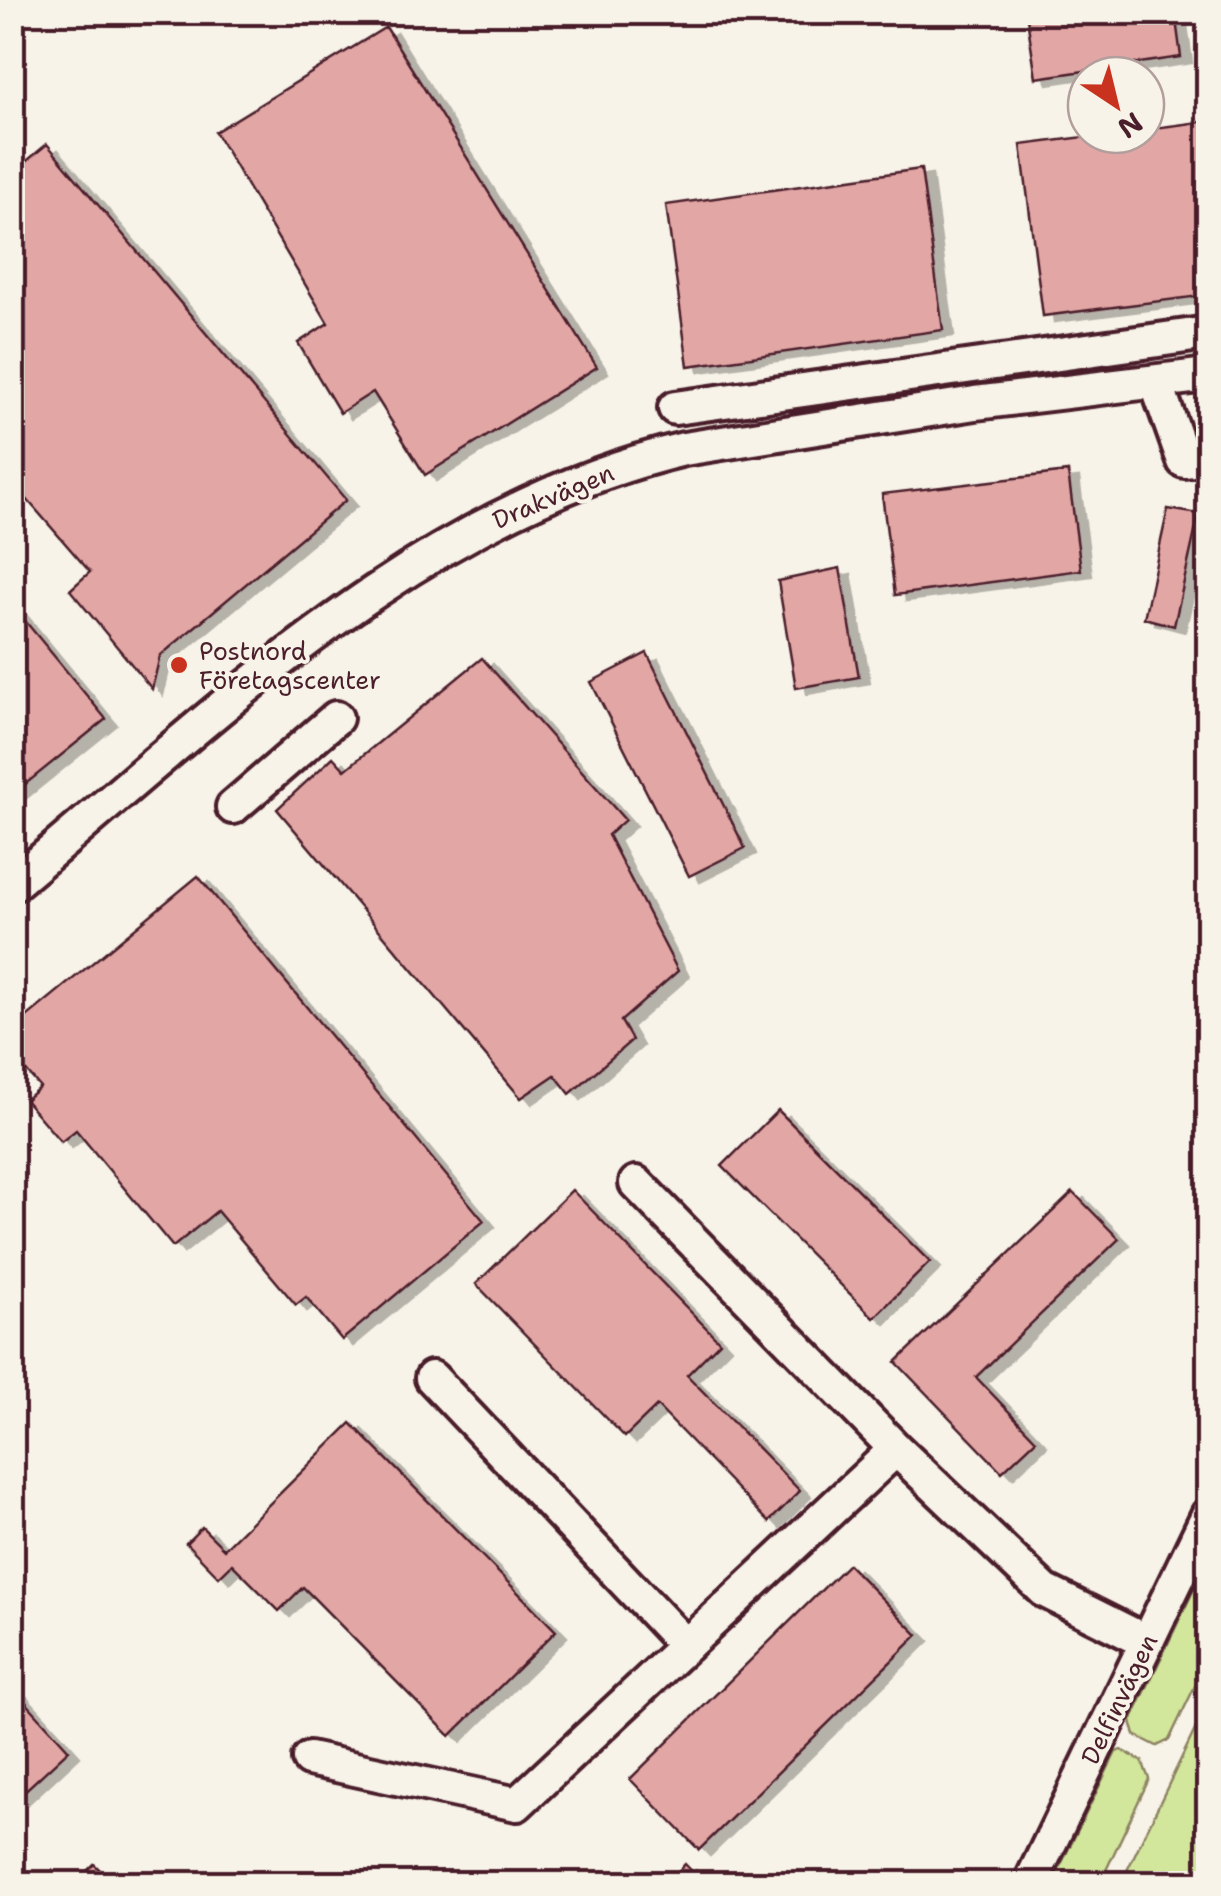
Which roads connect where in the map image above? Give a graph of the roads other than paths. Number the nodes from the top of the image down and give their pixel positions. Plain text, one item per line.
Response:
1 (1208, 333) edge
2 (1208, 375) edge
3 (1156, 382) junction
4 (676, 408) dead end
5 (1208, 458) edge
6 (336, 718) dead end
7 (233, 807) dead end
8 (12, 885) edge
9 (636, 1183) dead end
10 (432, 1378) dead end
11 (896, 1448) junction
12 (1208, 1515) edge
13 (1147, 1642) junction
14 (686, 1646) junction
15 (309, 1759) dead end
16 (1030, 1884) edge

1 - 4 street
2 - 3 street, Drakvägen
3 - 5 street
3 - 8 street, Drakvägen
6 - 7 street
9 - 11 street
10 - 14 street
11 - 13 street
11 - 14 street
12 - 13 street, Delfinvägen
13 - 16 street, Delfinvägen
14 - 15 street

